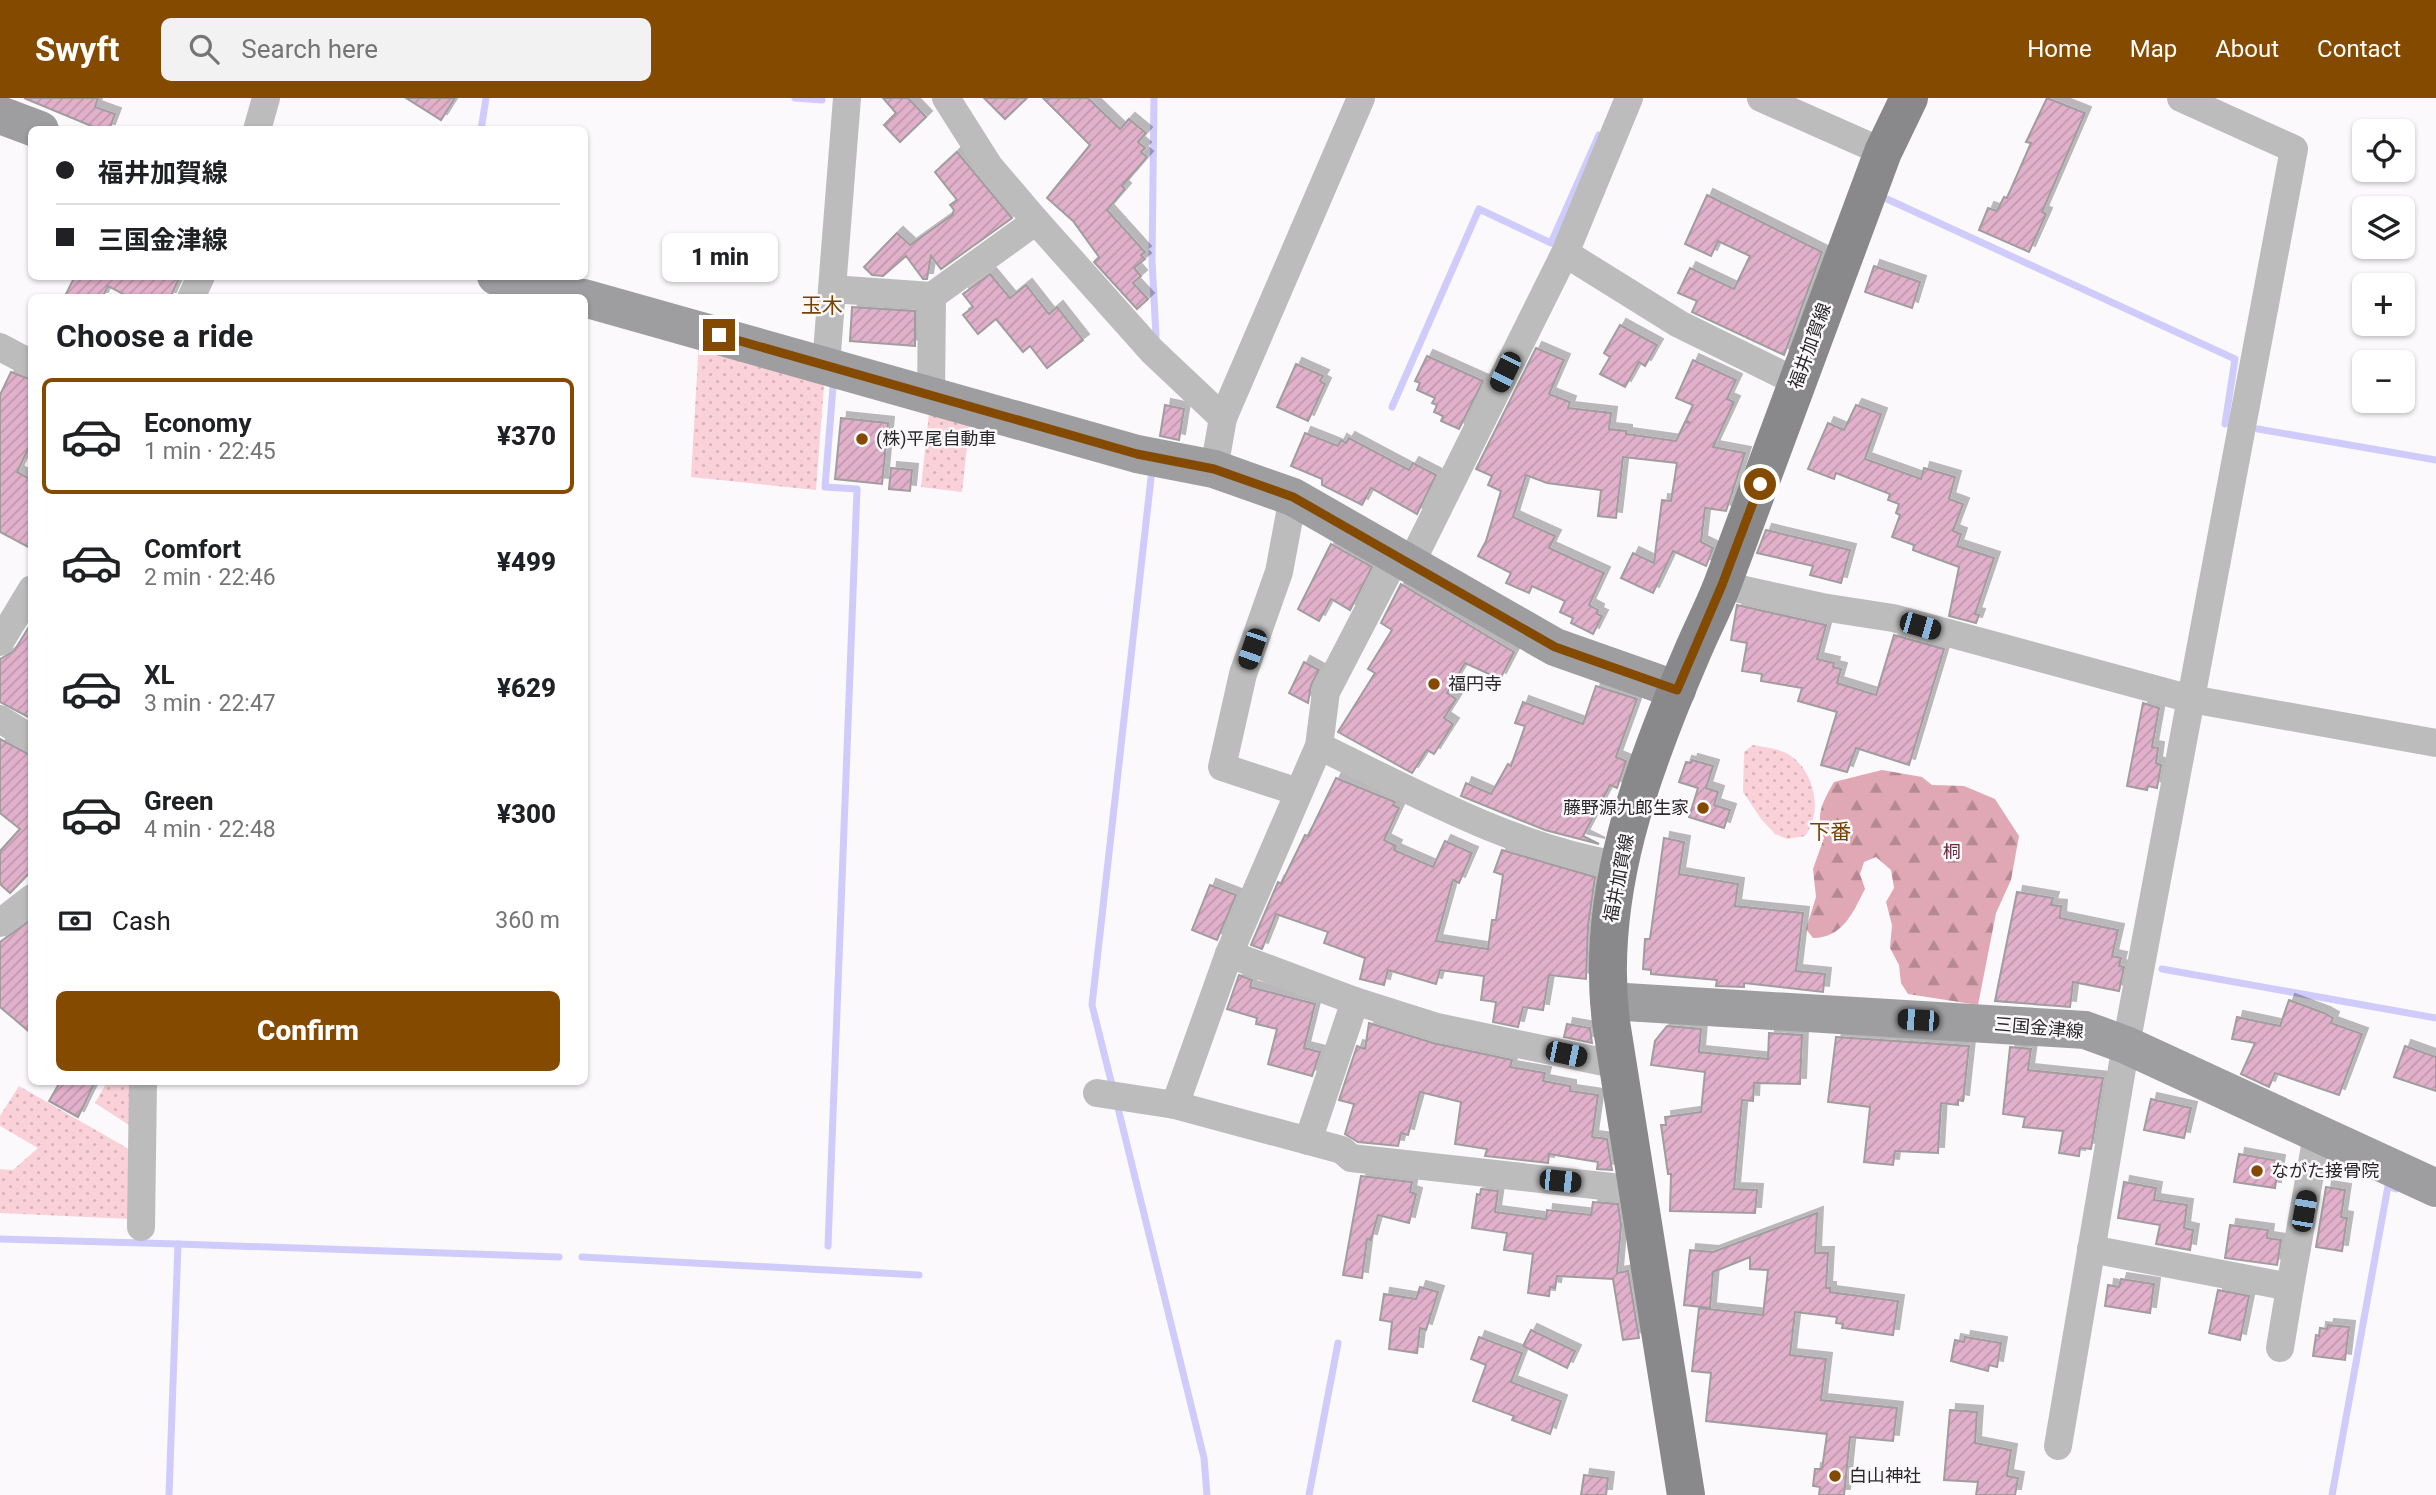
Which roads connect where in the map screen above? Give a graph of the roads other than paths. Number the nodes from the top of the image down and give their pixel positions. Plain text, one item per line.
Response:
1 (266, 98) edge
2 (846, 98) edge
3 (946, 98) edge
4 (1361, 98) edge
5 (1629, 98) edge
6 (1761, 98) edge
7 (1909, 98) edge
8 (2181, 98) edge
9 (0, 115) edge
10 (29, 126) edge
11 (258, 126) edge
12 (1882, 152) junction
13 (1036, 221) junction
14 (1564, 253) junction
15 (512, 280) edge
16 (832, 289) junction
17 (567, 294) edge
18 (932, 296) junction
19 (588, 299) edge
20 (0, 346) edge
21 (28, 362) edge
22 (826, 365) junction
23 (1797, 382) junction
24 (931, 396) junction
25 (1223, 418) junction
26 (1214, 469) junction
27 (1293, 497) junction
28 (1404, 559) junction
29 (1722, 585) junction
30 (28, 596) edge
31 (0, 642) edge
32 (1677, 690) junction
33 (2191, 699) junction
34 (0, 719) edge
35 (28, 736) edge
36 (2436, 743) edge
37 (1319, 746) junction
38 (1298, 792) junction
39 (1618, 865) junction
40 (28, 905) edge
41 (0, 923) edge
42 (1229, 954) junction
43 (1355, 1001) junction
44 (1609, 1001) junction
45 (2126, 1045) junction
46 (1618, 1065) junction
47 (143, 1085) edge
48 (1097, 1093) dead end
49 (1175, 1105) junction
50 (2317, 1135) junction
51 (1308, 1141) junction
52 (2436, 1188) edge
53 (1639, 1190) junction
54 (141, 1227) dead end
55 (2091, 1249) junction
56 (2290, 1287) junction
57 (2280, 1348) dead end
58 (2057, 1446) dead end
59 (1686, 1495) edge

1 - 11 street
2 - 16 street
3 - 13 street
4 - 25 street
5 - 14 street
6 - 12 street
7 - 12 main road, 福井加賀線
8 - 33 street
9 - 10 main road
12 - 23 main road, 福井加賀線
13 - 18 street
13 - 25 street
14 - 23 street
14 - 28 street
15 - 17 main road
16 - 18 street
16 - 22 street
18 - 24 street
19 - 22 main road
20 - 21 street
22 - 24 main road
23 - 29 main road, 福井加賀線
24 - 26 main road
25 - 26 street
26 - 27 main road
27 - 28 main road
27 - 38 street
28 - 32 main road
28 - 37 street
29 - 32 main road, 福井加賀線
29 - 33 street
30 - 31 street
32 - 39 main road, 福井加賀線
33 - 36 street
33 - 45 street
34 - 35 street
37 - 38 street
37 - 39 street
38 - 42 street
39 - 44 main road, 福井加賀線
40 - 41 street
42 - 43 street
42 - 49 street
43 - 46 street
43 - 51 street
44 - 45 main road, 三国金津線
44 - 46 main road, 福井加賀線
45 - 50 main road, 三国金津線
45 - 55 street
46 - 53 main road, 福井加賀線
47 - 54 street
48 - 49 street
49 - 51 street
50 - 52 main road, 三国金津線
50 - 56 street
51 - 53 street
53 - 59 main road, 福井加賀線
55 - 56 street
55 - 58 street
56 - 57 street

